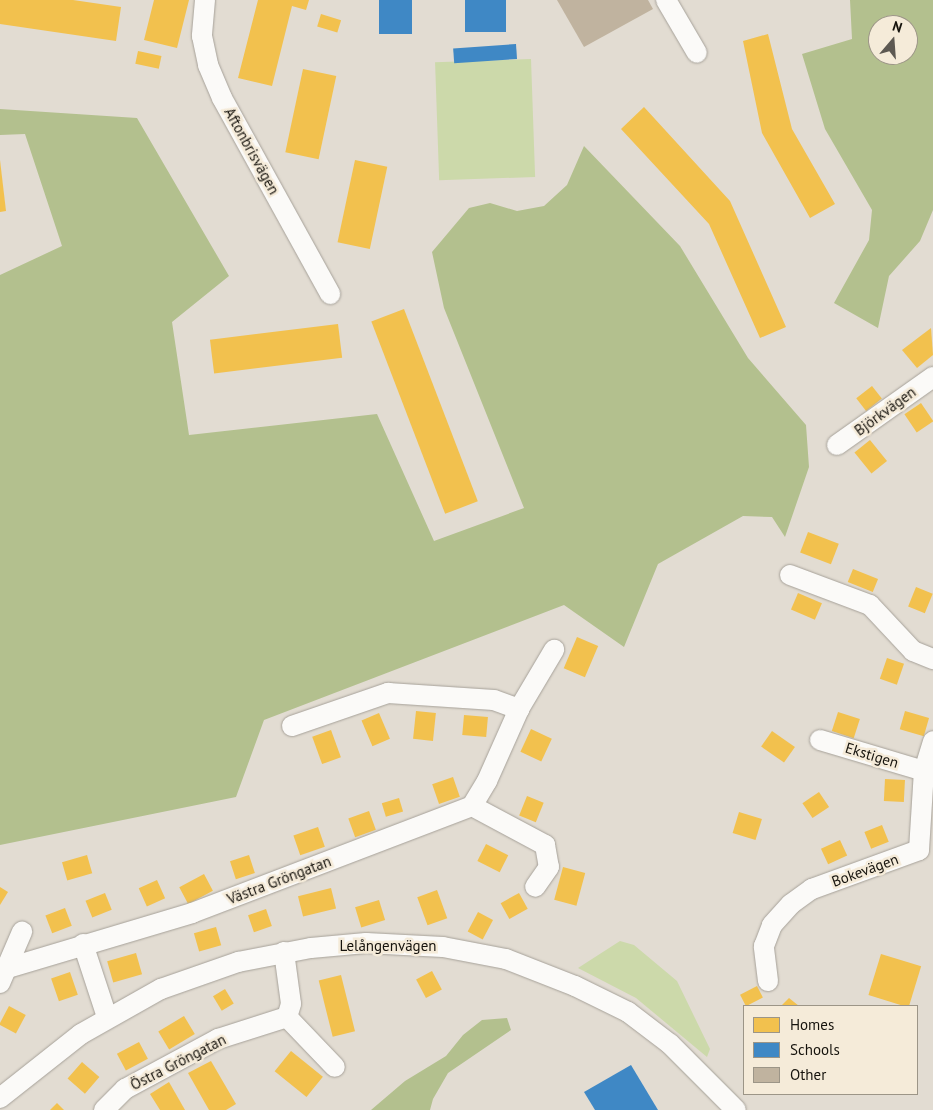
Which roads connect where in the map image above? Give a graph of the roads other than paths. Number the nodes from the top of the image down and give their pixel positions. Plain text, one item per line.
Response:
1 (205, 0) edge
2 (666, 0) edge
3 (697, 53) dead end
4 (330, 294) dead end
5 (933, 376) edge
6 (837, 445) dead end
7 (790, 575) dead end
8 (554, 650) dead end
9 (931, 652) edge
10 (519, 709) junction
11 (292, 726) dead end
12 (820, 740) dead end
13 (933, 740) edge
14 (924, 771) junction
15 (472, 806) junction
16 (535, 887) dead end
17 (22, 932) dead end
18 (83, 944) junction
19 (284, 952) junction
20 (4, 976) edge
21 (768, 981) dead end
22 (287, 1017) junction
23 (107, 1018) junction
24 (335, 1067) dead end
25 (0, 1098) edge
26 (104, 1110) edge
27 (736, 1110) edge

1 - 4 street, Aftonbrisvägen
2 - 3 street
5 - 6 street, Björkvägen
7 - 9 street
8 - 10 street
10 - 11 street
10 - 15 street
12 - 14 street, Ekstigen
13 - 14 street, Bokevägen
14 - 21 street, Bokevägen
15 - 16 street
15 - 18 street, Västra Gröngatan
17 - 20 street, Västra Gröngatan
18 - 20 street, Västra Gröngatan
18 - 23 street
19 - 22 street
19 - 23 street, Lelångenvägen
19 - 27 street, Lelångenvägen
22 - 24 street
22 - 26 street, Östra Gröngatan
23 - 25 street, Lelångenvägen

